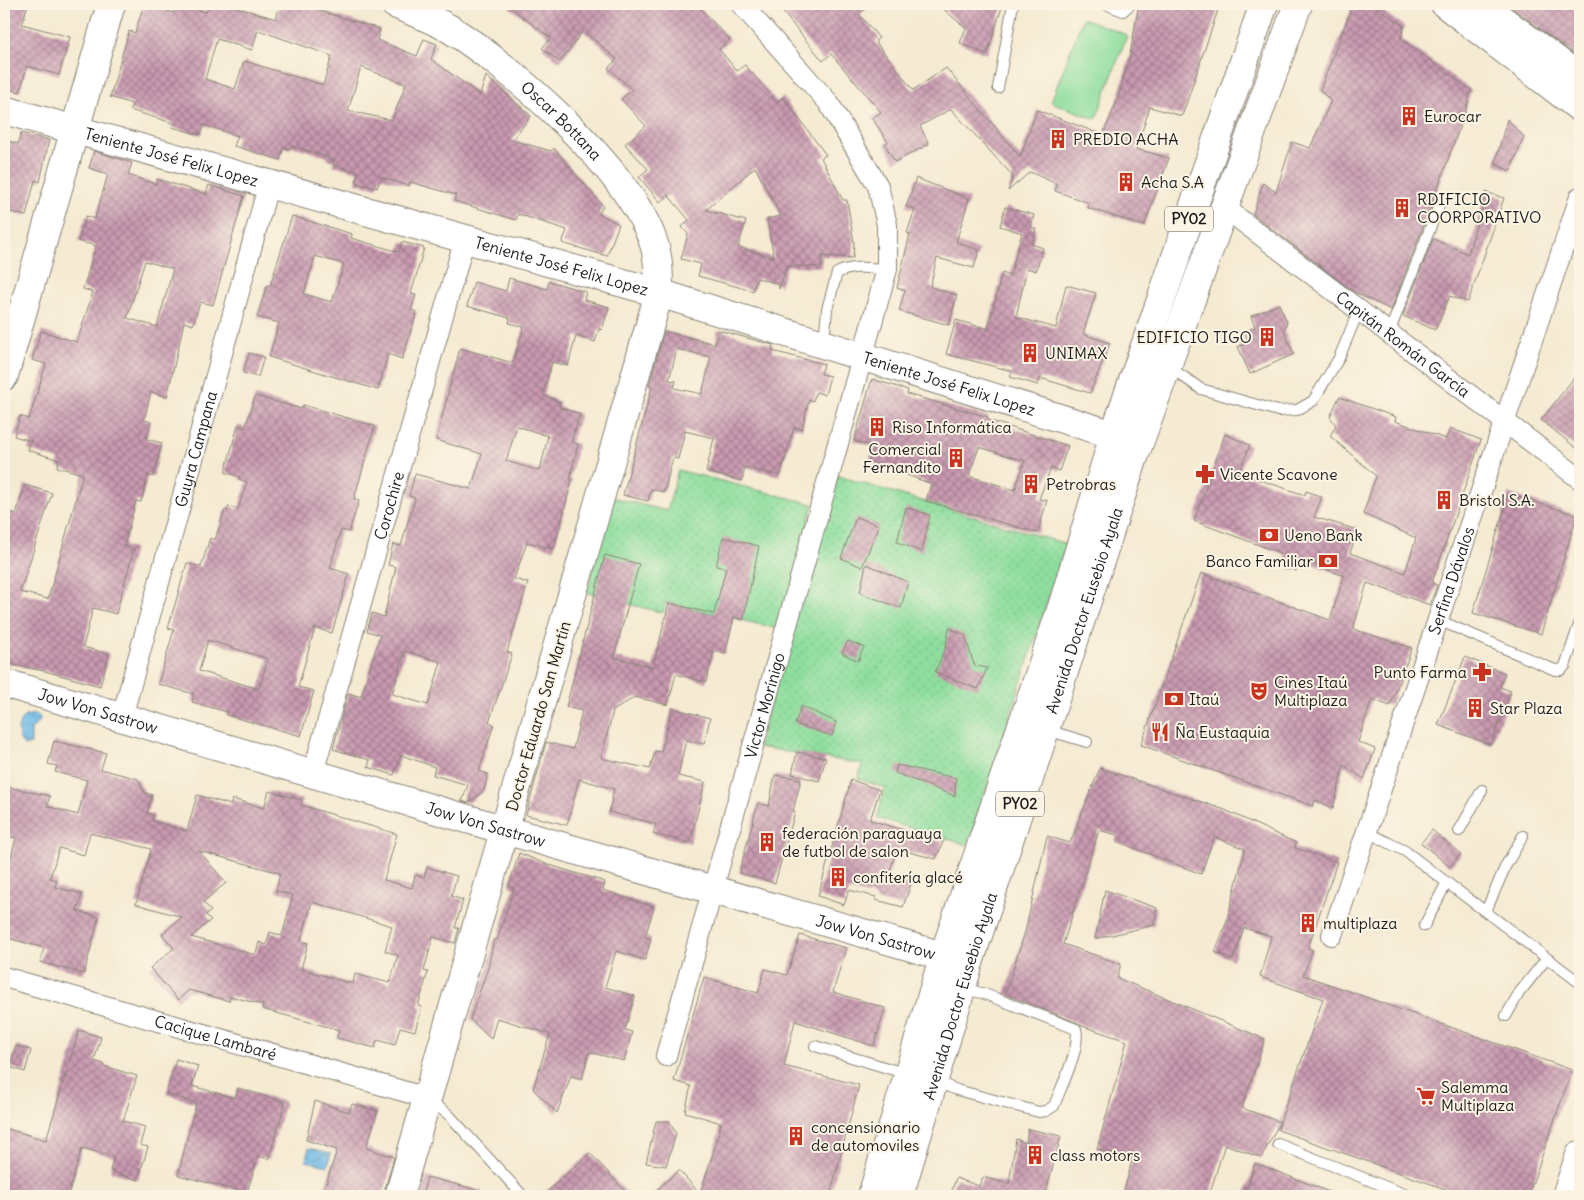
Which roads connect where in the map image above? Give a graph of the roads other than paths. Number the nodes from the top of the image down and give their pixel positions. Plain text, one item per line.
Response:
1 (111, 4) edge
2 (395, 4) edge
3 (741, 4) edge
4 (1013, 4) edge
5 (1105, 4) edge
6 (1131, 4) edge
7 (1264, 4) edge
8 (1298, 4) edge
9 (1445, 4) edge
10 (1480, 4) edge
11 (1580, 78) edge
12 (998, 88) dead end
13 (1580, 108) edge
14 (4, 110) edge
15 (76, 130) junction
16 (269, 183) junction
17 (1580, 197) edge
18 (1442, 198) dead end
19 (1225, 208) junction
20 (1567, 237) junction
21 (465, 238) junction
22 (1580, 252) edge
23 (887, 269) junction
24 (659, 293) junction
25 (1359, 310) junction
26 (1389, 333) junction
27 (824, 343) junction
28 (864, 355) junction
29 (1167, 366) junction
30 (4, 376) edge
31 (1504, 420) junction
32 (1114, 434) junction
33 (1580, 479) edge
34 (1062, 607) junction
35 (1438, 620) junction
36 (1580, 622) edge
37 (4, 683) edge
38 (122, 717) junction
39 (1044, 730) junction
40 (1087, 742) dead end
41 (313, 774) junction
42 (1482, 790) dead end
43 (505, 830) junction
44 (1460, 831) dead end
45 (1367, 832) junction
46 (1523, 836) dead end
47 (1447, 882) junction
48 (712, 889) junction
49 (1486, 912) junction
50 (1424, 926) dead end
51 (1332, 935) dead end
52 (1547, 958) junction
53 (958, 969) junction
54 (4, 977) edge
55 (1580, 983) edge
56 (1506, 1016) dead end
57 (815, 1046) dead end
58 (666, 1056) dead end
59 (921, 1078) junction
60 (427, 1098) junction
61 (1278, 1144) dead end
62 (1580, 1155) edge
63 (399, 1196) edge
64 (523, 1196) edge
65 (872, 1196) edge
66 (899, 1196) edge
67 (1409, 1196) edge
68 (1566, 1196) edge

1 - 15 main road
2 - 24 main road, Oscar Bottana
3 - 23 street, Victor Morínigo
4 - 12 lane
5 - 6 lane
7 - 32 main road, Avenida Doctor Eusebio Ayala / PY02
8 - 19 main road, Avenida Doctor Eusebio Ayala / PY02
9 - 13 main road
10 - 11 main road
14 - 15 main road, Teniente José Felix Lopez
15 - 16 main road, Teniente José Felix Lopez
15 - 30 main road
16 - 21 main road, Teniente José Felix Lopez
16 - 38 street, Guyra Campana
17 - 20 street, Serfina Dávalos
18 - 26 lane
19 - 25 street, Capitán Román García
19 - 29 main road, Avenida Doctor Eusebio Ayala / PY02
20 - 22 lane
20 - 31 street, Serfina Dávalos
21 - 24 main road, Teniente José Felix Lopez
21 - 41 street, Corochire
23 - 27 lane
23 - 28 street, Victor Morínigo
24 - 27 main road, Teniente José Felix Lopez
24 - 43 main road, Doctor Eduardo San Martín
25 - 26 street, Capitán Román García
25 - 29 lane
26 - 31 street, Capitán Román García
27 - 28 main road, Teniente José Felix Lopez
28 - 32 main road, Teniente José Felix Lopez
28 - 48 street, Victor Morínigo
29 - 39 main road, Avenida Doctor Eusebio Ayala / PY02
31 - 33 street, Capitán Román García
31 - 35 street, Serfina Dávalos
32 - 34 main road, Avenida Doctor Eusebio Ayala / PY02
34 - 39 lane
34 - 53 main road, Avenida Doctor Eusebio Ayala / PY02
35 - 36 lane
35 - 45 street, Serfina Dávalos
37 - 38 main road, Jow Von Sastrow
38 - 41 main road, Jow Von Sastrow
39 - 40 lane
39 - 53 main road, Avenida Doctor Eusebio Ayala / PY02
41 - 43 main road, Jow Von Sastrow
42 - 44 lane
43 - 48 main road, Jow Von Sastrow
43 - 60 main road, Doctor Eduardo San Martín
45 - 47 lane
45 - 51 street, Serfina Dávalos
46 - 49 lane
47 - 49 lane
47 - 50 lane
48 - 53 main road, Jow Von Sastrow
48 - 58 street, Victor Morínigo
49 - 52 lane
52 - 55 lane
52 - 56 lane
53 - 59 main road, Avenida Doctor Eusebio Ayala / PY02
53 - 59 main road, Avenida Doctor Eusebio Ayala / PY02
53 - 59 lane
54 - 60 street, Cacique Lambaré
57 - 59 lane
59 - 65 main road, Avenida Doctor Eusebio Ayala / PY02
59 - 66 main road, Avenida Doctor Eusebio Ayala / PY02
60 - 63 main road, Doctor Eduardo San Martín
60 - 64 lane
61 - 67 lane
62 - 68 main road

